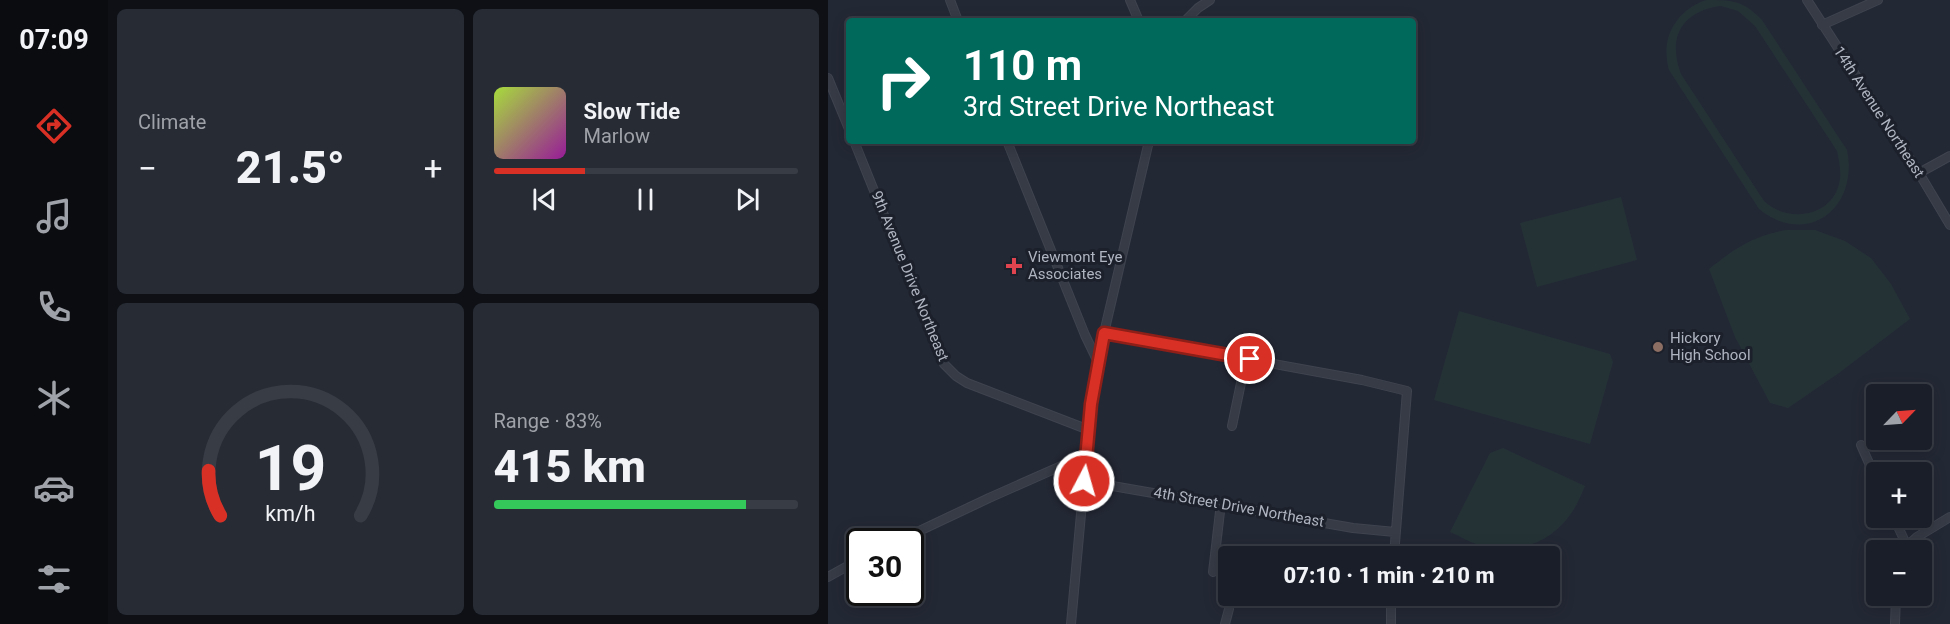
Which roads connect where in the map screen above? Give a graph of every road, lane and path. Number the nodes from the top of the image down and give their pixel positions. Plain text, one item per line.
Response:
1 (950, 0) edge
2 (1130, 0) edge
3 (1210, 0) edge
4 (1807, 0) edge
5 (1878, 0) edge
6 (957, 18) edge
7 (1138, 18) edge
8 (1188, 18) edge
9 (1822, 25) junction
10 (828, 78) edge
11 (846, 122) edge
12 (855, 144) edge
13 (1008, 144) edge
14 (1148, 144) edge
15 (1950, 156) edge
16 (1919, 173) junction
17 (1950, 225) edge
18 (1104, 333) junction
19 (1246, 359) junction
20 (1098, 362) junction
21 (1232, 426) dead end
22 (1089, 430) junction
23 (1861, 445) dead end
24 (1086, 455) junction
25 (1868, 462) edge
26 (1084, 481) junction
27 (1221, 504) junction
28 (1950, 517) edge
29 (924, 529) edge
30 (1395, 532) junction
31 (1914, 540) edge
32 (1394, 546) edge
33 (846, 567) edge
34 (1213, 572) dead end
35 (828, 577) edge
36 (1392, 606) edge
37 (1896, 606) edge
38 (1229, 609) dead end
39 (1071, 624) edge
40 (1225, 624) edge
41 (1391, 624) edge
42 (1895, 624) edge

1 - 6 street
2 - 7 street
3 - 8 street
4 - 9 street, 14th Avenue Northeast
5 - 9 street
9 - 16 street, 14th Avenue Northeast
10 - 11 street
12 - 22 street, 9th Avenue Drive Northeast
13 - 20 street
14 - 18 street
15 - 16 street
16 - 17 street, 14th Avenue Northeast
18 - 19 street
18 - 20 street
19 - 21 street
19 - 30 street
20 - 22 street
22 - 24 street
23 - 25 street
24 - 26 street
24 - 29 street
26 - 27 street, 4th Street Drive Northeast
26 - 39 street
27 - 30 street, 4th Street Drive Northeast
27 - 34 street
28 - 31 street
30 - 32 street
33 - 35 street
36 - 41 street
37 - 42 street
38 - 40 street

